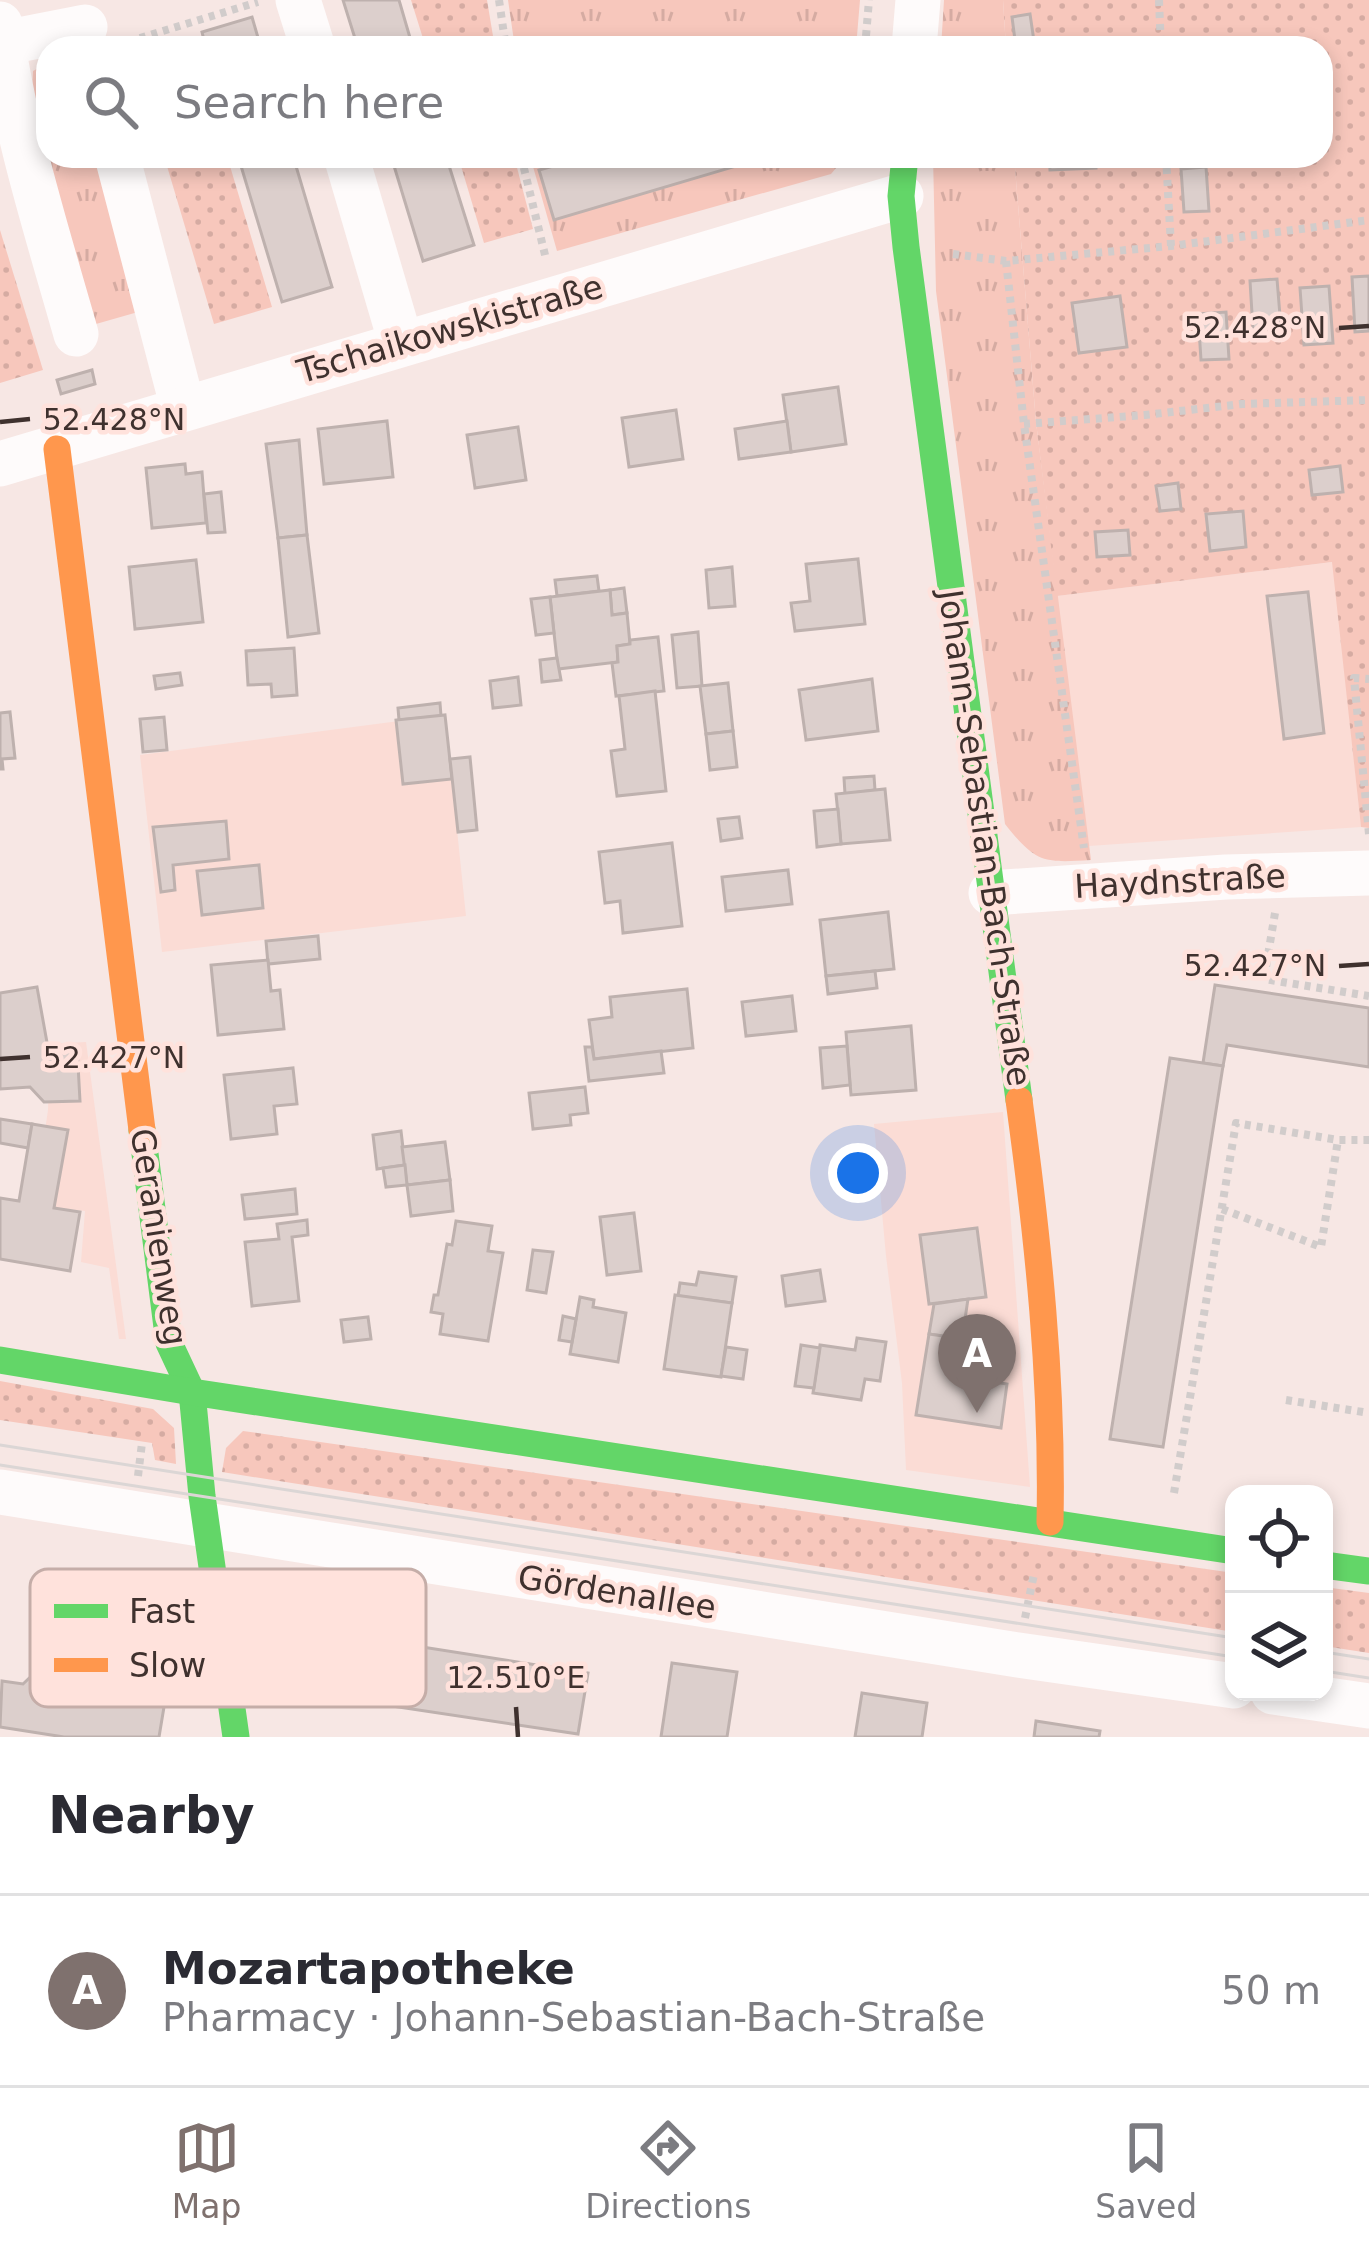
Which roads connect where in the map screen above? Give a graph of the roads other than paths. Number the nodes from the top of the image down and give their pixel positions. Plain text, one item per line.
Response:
1 (298, 0) edge
2 (918, 0) edge
3 (90, 31) edge
4 (1, 34) edge
5 (309, 36) edge
6 (915, 36) edge
7 (120, 168) edge
8 (350, 168) edge
9 (903, 176) edge
10 (76, 334) dead end
11 (401, 343) junction
12 (183, 408) junction
13 (57, 449) junction
14 (0, 464) edge
15 (1369, 873) edge
16 (991, 893) junction
17 (0, 1360) edge
18 (192, 1392) junction
19 (0, 1492) edge
20 (1050, 1522) junction
21 (208, 1527) junction
22 (1225, 1550) edge
23 (1333, 1565) edge
24 (214, 1569) edge
25 (1369, 1571) edge
26 (1225, 1685) edge
27 (1333, 1701) edge
28 (1369, 1706) edge
29 (232, 1707) edge
30 (236, 1737) edge

1 - 5 street
2 - 6 street
3 - 4 street
4 - 10 street
7 - 12 street
8 - 11 street
9 - 11 street, Tschaikowskistraße
9 - 16 street, Johann-Sebastian-Bach-Straße
11 - 12 street, Tschaikowskistraße
12 - 13 street, Tschaikowskistraße
13 - 14 street, Tschaikowskistraße
13 - 18 street, Geranienweg
15 - 16 street, Haydnstraße
16 - 20 street, Johann-Sebastian-Bach-Straße
17 - 18 street
18 - 20 street
18 - 21 street, Geranienweg
19 - 21 street, Gördenallee
20 - 22 street
21 - 24 street, Geranienweg
21 - 26 street, Gördenallee
23 - 25 street
27 - 28 street
29 - 30 street, Geranienweg

